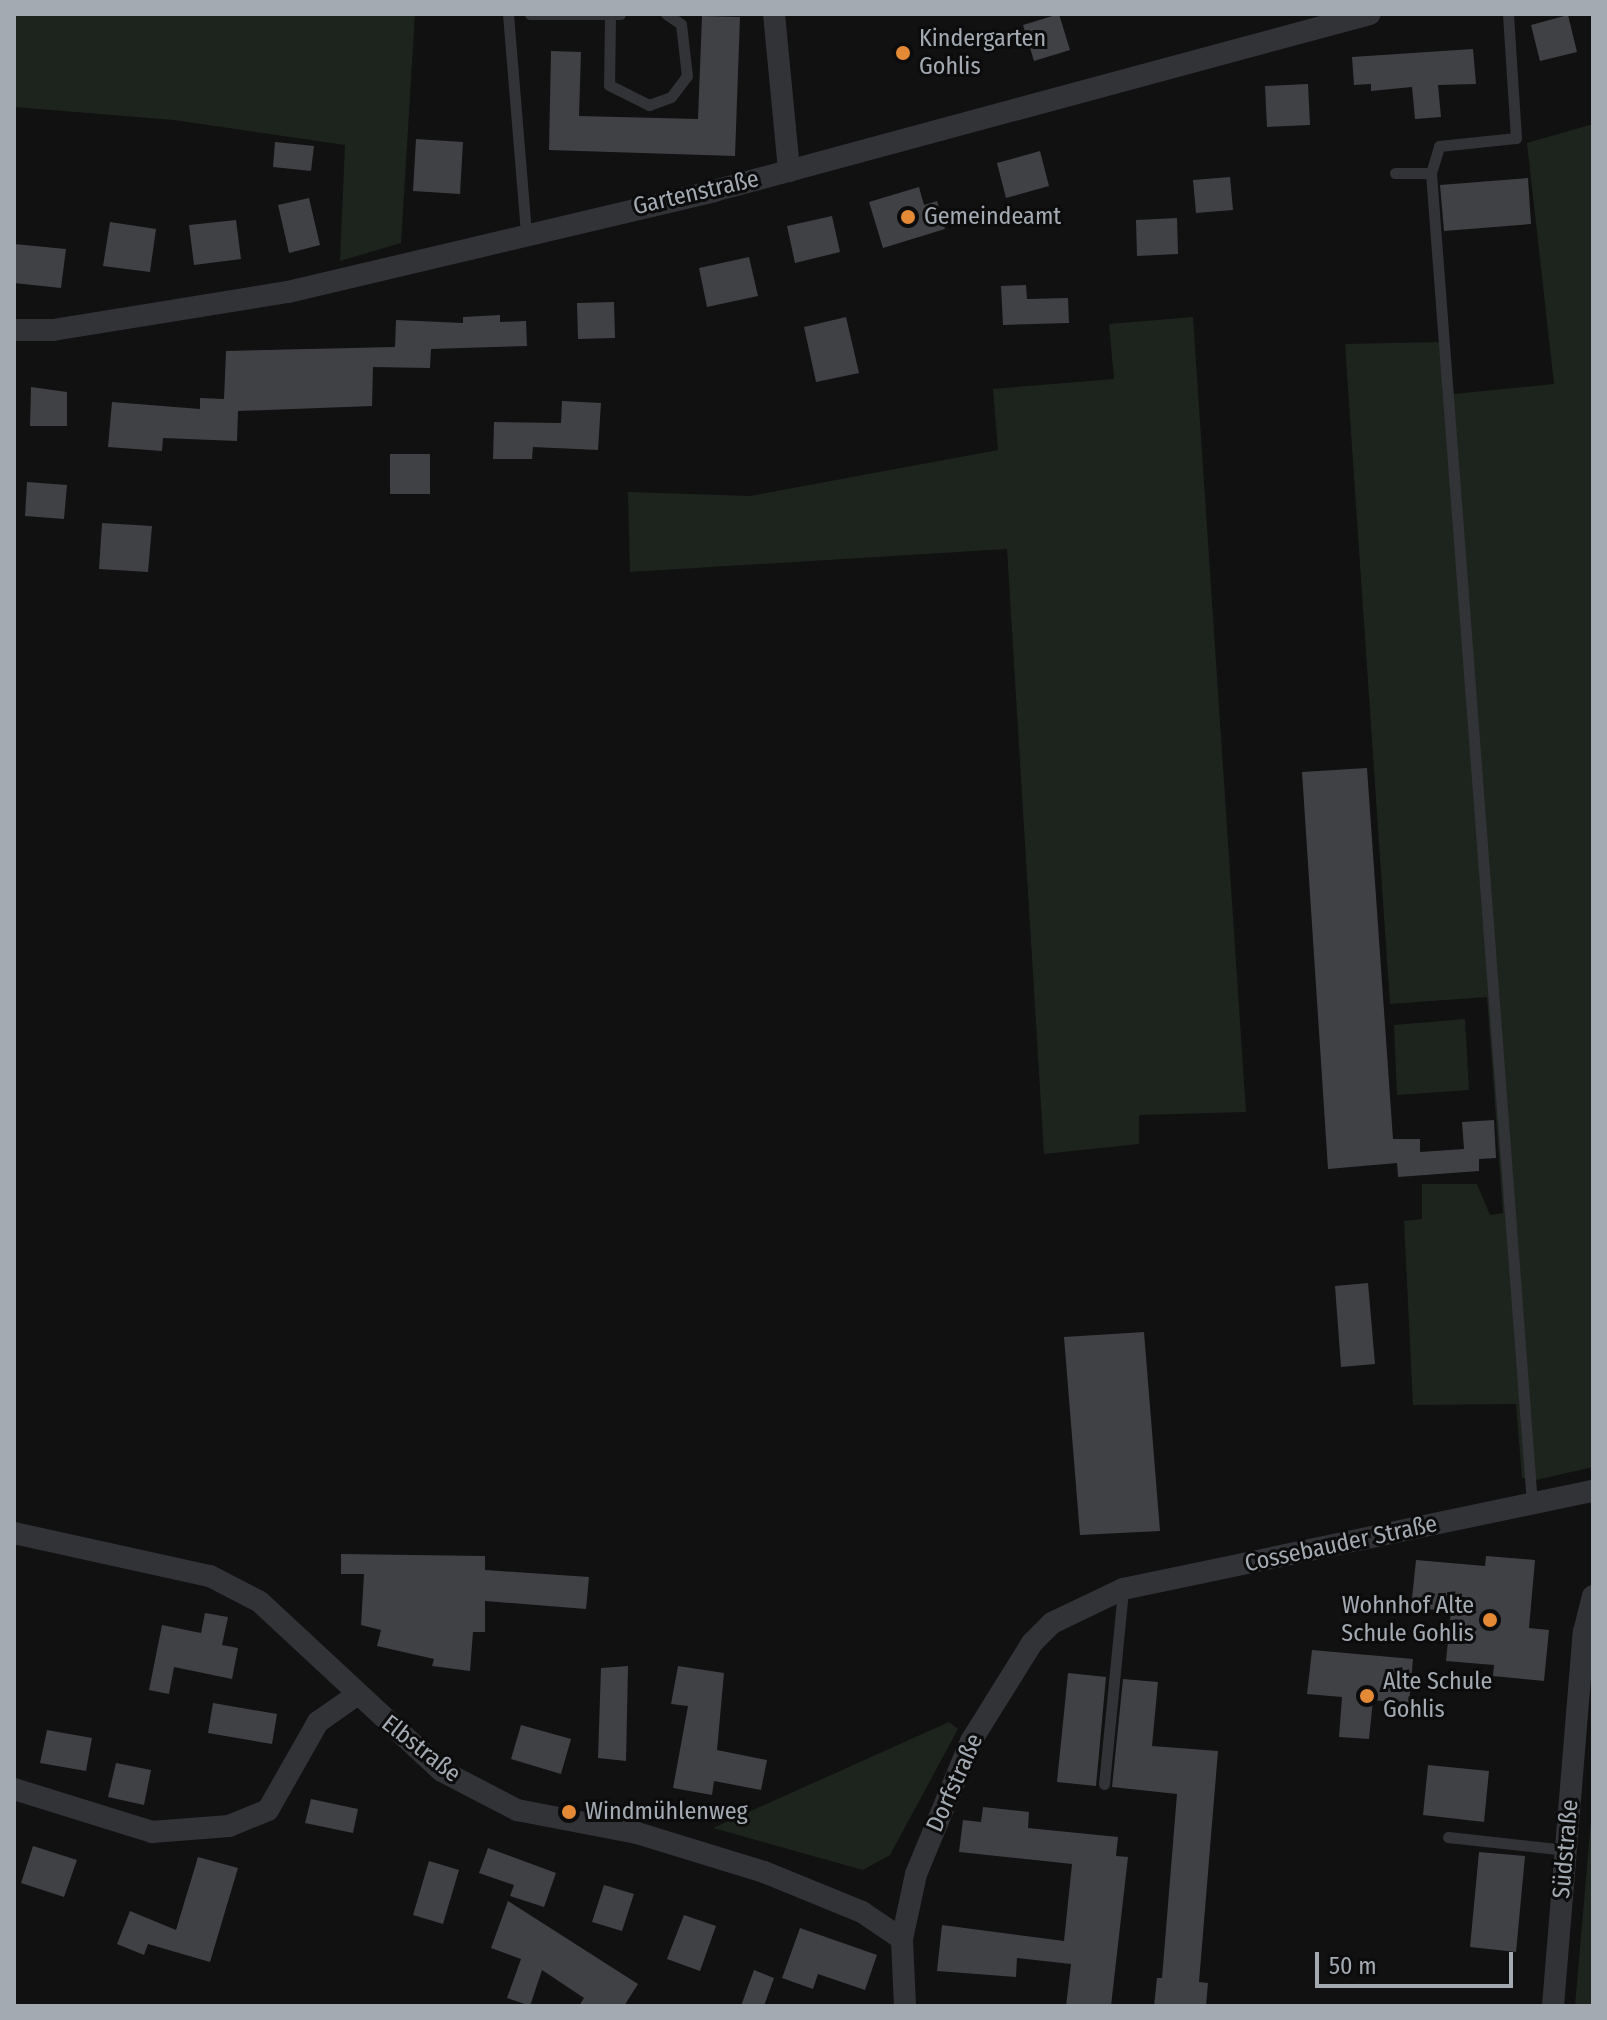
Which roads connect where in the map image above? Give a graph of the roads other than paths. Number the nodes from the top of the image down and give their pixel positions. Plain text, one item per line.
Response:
1 (508, 14) edge
2 (530, 14) edge
3 (666, 14) edge
4 (774, 14) edge
5 (1370, 14) edge
6 (1508, 14) edge
7 (615, 16) edge
8 (789, 171) junction
9 (1395, 173) dead end
10 (1431, 173) junction
11 (526, 234) junction
12 (14, 330) edge
13 (1593, 1491) edge
14 (1532, 1504) junction
15 (14, 1533) edge
16 (1123, 1589) junction
17 (1593, 1596) edge
18 (1090, 1600) joint
19 (355, 1696) junction
20 (1104, 1784) dead end
21 (14, 1789) edge
22 (1448, 1837) dead end
23 (1566, 1850) junction
24 (902, 1939) junction
25 (905, 2006) edge
26 (1553, 2006) edge

1 - 11 lane
2 - 7 lane
3 - 7 lane
4 - 8 street
5 - 8 street, Gartenstraße
6 - 10 lane
8 - 11 street, Gartenstraße
9 - 10 lane
10 - 14 lane
11 - 12 street, Gartenstraße
13 - 14 street, Cossebauder Straße
14 - 16 street, Cossebauder Straße
15 - 19 street, Elbstraße
16 - 18 street, Cossebauder Straße
16 - 20 lane
17 - 23 street, Südstraße
18 - 24 street, Dorfstraße
19 - 21 street
19 - 24 street, Elbstraße
22 - 23 lane
23 - 26 street, Südstraße
24 - 25 street, Dorfstraße

